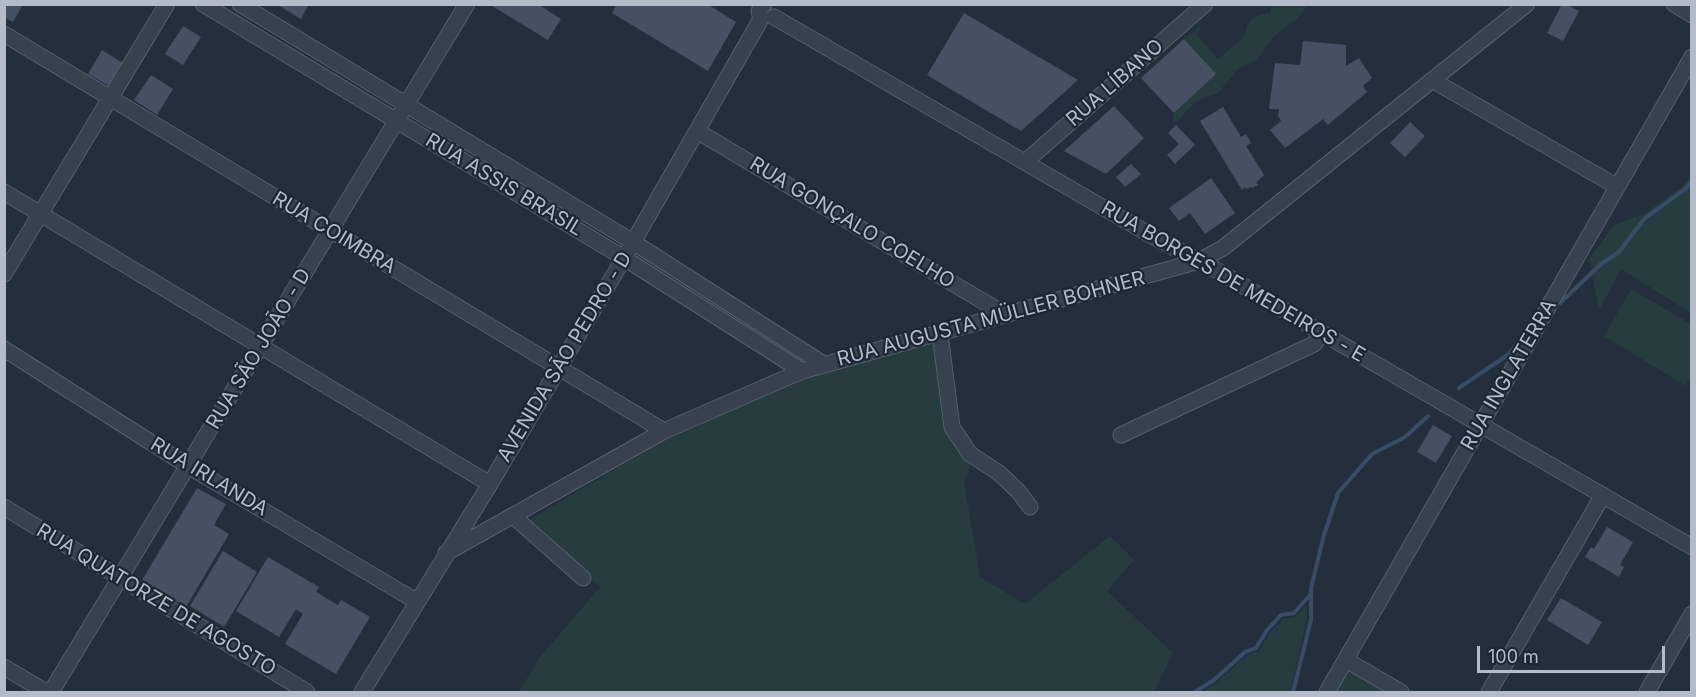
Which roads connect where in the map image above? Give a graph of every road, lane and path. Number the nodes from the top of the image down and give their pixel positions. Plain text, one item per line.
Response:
1 (167, 4) edge
2 (203, 4) edge
3 (240, 4) edge
4 (467, 4) edge
5 (1206, 4) edge
6 (1527, 4) edge
7 (1674, 4) edge
8 (765, 8) edge
9 (1692, 15) edge
10 (4, 34) edge
11 (298, 40) junction
12 (288, 56) junction
13 (1692, 57) edge
14 (1432, 80) junction
15 (110, 98) junction
16 (406, 106) junction
17 (397, 121) junction
18 (697, 131) junction
19 (1025, 162) junction
20 (518, 172) junction
21 (1617, 186) junction
22 (508, 188) junction
23 (4, 192) edge
24 (40, 214) junction
25 (330, 231) junction
26 (633, 242) junction
27 (624, 258) junction
28 (1199, 261) junction
29 (4, 274) edge
30 (1006, 315) junction
31 (1322, 333) junction
32 (940, 334) junction
33 (260, 346) junction
34 (4, 349) edge
35 (825, 365) junction
36 (558, 367) junction
37 (802, 371) junction
38 (1481, 425) junction
39 (664, 431) junction
40 (1120, 435) dead end
41 (188, 466) junction
42 (490, 484) junction
43 (1603, 495) junction
44 (4, 507) edge
45 (1030, 507) dead end
46 (513, 516) junction
47 (1692, 547) edge
48 (446, 553) junction
49 (120, 577) junction
50 (583, 578) dead end
51 (416, 601) junction
52 (1692, 614) edge
53 (1346, 660) junction
54 (4, 667) edge
55 (46, 693) edge
56 (51, 693) edge
57 (307, 693) edge
58 (362, 693) edge
59 (1327, 693) edge
60 (1401, 693) edge
61 (1489, 693) edge
62 (1647, 693) edge

1 - 15 street
2 - 12 street, RUA ASSIS BRASIL
3 - 11 street, RUA ASSIS BRASIL
4 - 16 street, RUA SÃO JOÃO - D
5 - 19 street, RUA LÍBANO
6 - 14 street, RUA AUGUSTA MÜLLER BOHNER
7 - 9 street
8 - 18 street, AVENIDA SÃO PEDRO - D
8 - 19 street, RUA BORGES DE MEDEIROS - E
10 - 15 street, RUA COIMBRA
11 - 12 street
11 - 16 street, RUA ASSIS BRASIL
12 - 17 street, RUA ASSIS BRASIL
13 - 21 street, RUA INGLATERRA
14 - 21 street
14 - 28 street, RUA AUGUSTA MÜLLER BOHNER
15 - 24 street
15 - 25 street, RUA COIMBRA
16 - 17 street, RUA SÃO JOÃO - D
16 - 20 street, RUA ASSIS BRASIL
17 - 22 street, RUA ASSIS BRASIL
17 - 25 street, RUA SÃO JOÃO - D
18 - 26 street, AVENIDA SÃO PEDRO - D
18 - 30 street, RUA GONÇALO COELHO
19 - 28 street, RUA BORGES DE MEDEIROS - E
20 - 22 street
20 - 26 street, RUA ASSIS BRASIL
21 - 38 street, RUA INGLATERRA
22 - 27 street, RUA ASSIS BRASIL
23 - 24 street
24 - 29 street
24 - 33 street
25 - 33 street, RUA SÃO JOÃO - D
25 - 36 street, RUA COIMBRA
26 - 27 street, AVENIDA SÃO PEDRO - D
26 - 35 street, RUA ASSIS BRASIL
27 - 36 street, AVENIDA SÃO PEDRO - D
27 - 37 street, RUA ASSIS BRASIL
28 - 30 street, RUA AUGUSTA MÜLLER BOHNER
28 - 31 street, RUA BORGES DE MEDEIROS - E
30 - 32 street, RUA AUGUSTA MÜLLER BOHNER
31 - 38 street, RUA BORGES DE MEDEIROS - E
31 - 40 street
32 - 35 street, RUA AUGUSTA MÜLLER BOHNER
32 - 45 street
33 - 41 street, RUA SÃO JOÃO - D
33 - 42 street
34 - 41 street, RUA IRLANDA
35 - 37 street, RUA AUGUSTA MÜLLER BOHNER
36 - 39 street, RUA COIMBRA
36 - 42 street, AVENIDA SÃO PEDRO - D
37 - 39 street, RUA AUGUSTA MÜLLER BOHNER
38 - 43 street, RUA BORGES DE MEDEIROS - E
38 - 53 street, RUA INGLATERRA
39 - 46 street, RUA AUGUSTA MÜLLER BOHNER
41 - 49 street, RUA SÃO JOÃO - D
41 - 51 street, RUA IRLANDA
42 - 48 street, AVENIDA SÃO PEDRO - D
43 - 47 street, RUA BORGES DE MEDEIROS - E
43 - 61 street
44 - 49 street, RUA QUATORZE DE AGOSTO
46 - 48 street, RUA AUGUSTA MÜLLER BOHNER
46 - 50 street
48 - 51 street, AVENIDA SÃO PEDRO - D
49 - 56 street, RUA SÃO JOÃO - D
49 - 57 street, RUA QUATORZE DE AGOSTO
51 - 58 street, AVENIDA SÃO PEDRO - D
52 - 62 street
53 - 59 street, RUA INGLATERRA
53 - 60 street
54 - 55 street

